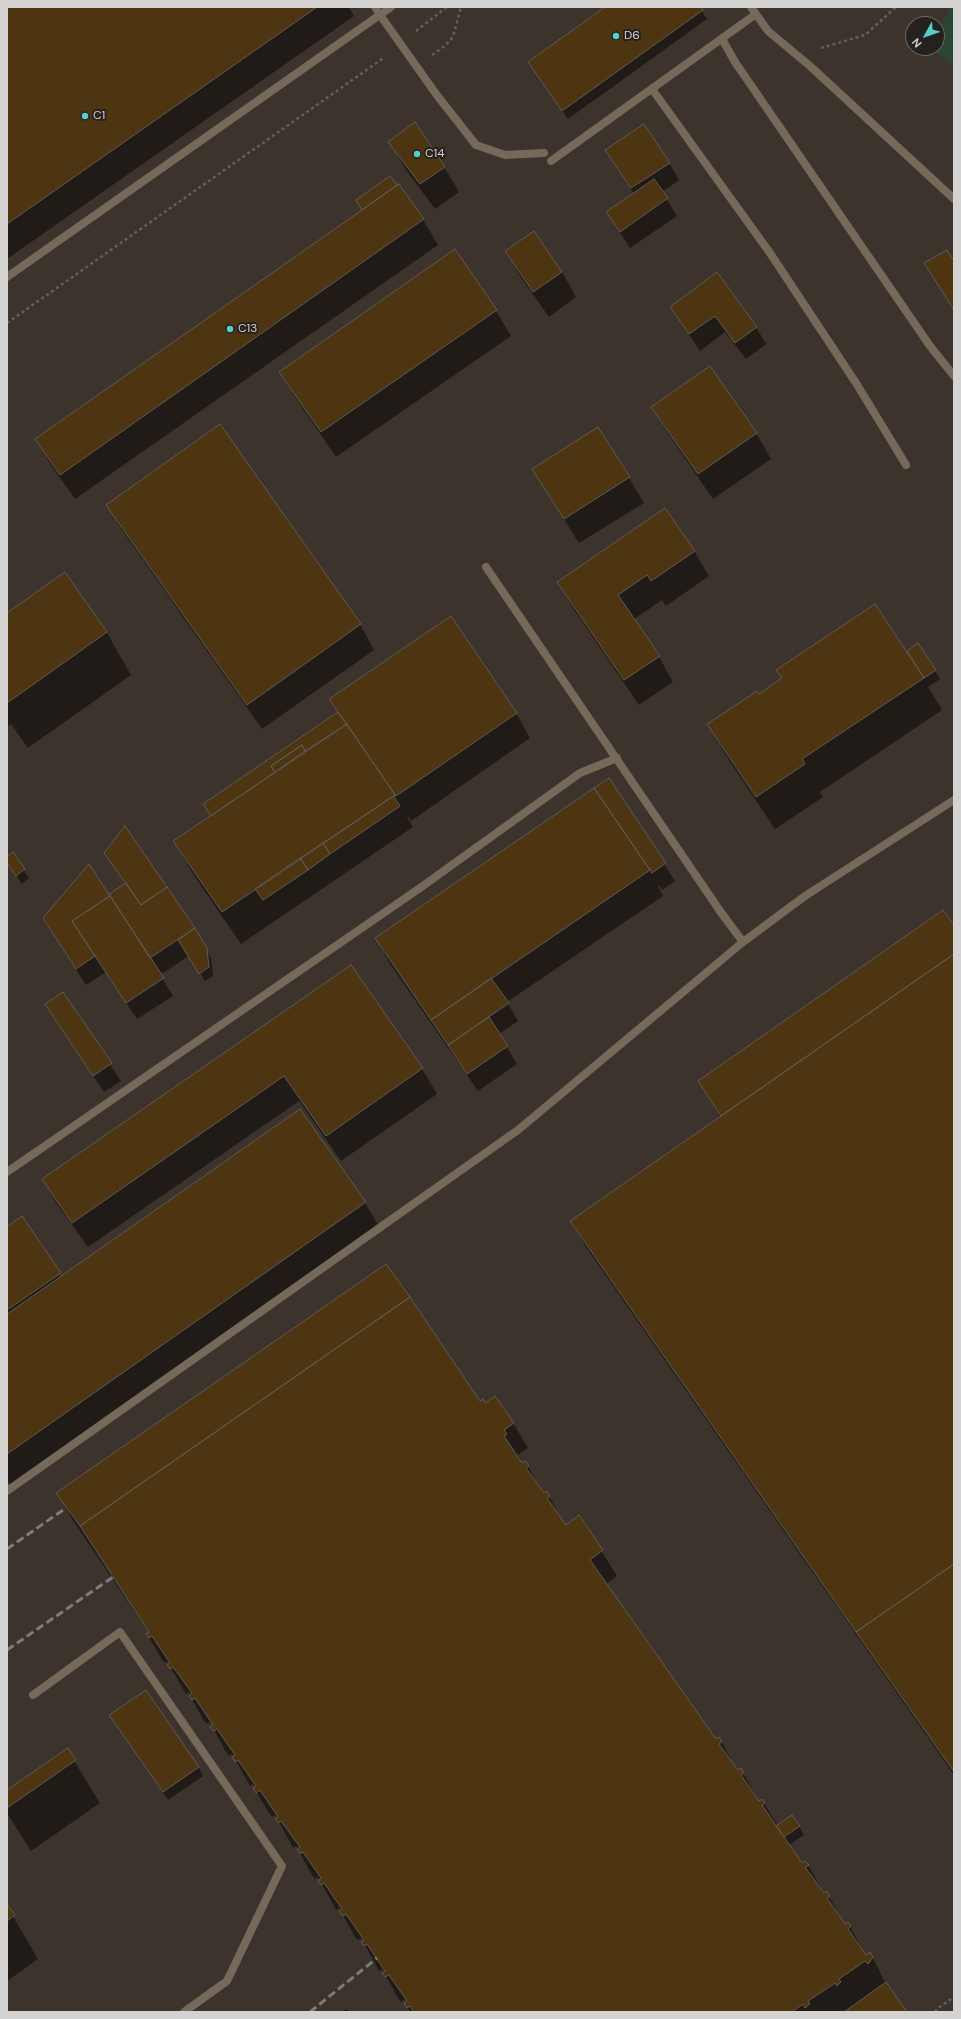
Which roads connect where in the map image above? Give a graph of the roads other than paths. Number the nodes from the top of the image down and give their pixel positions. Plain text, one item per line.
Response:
1 (375, 7) edge
2 (392, 7) edge
3 (751, 7) edge
4 (756, 14) junction
5 (380, 15) junction
6 (722, 39) junction
7 (652, 89) junction
8 (544, 154) dead end
9 (551, 162) dead end
10 (954, 199) edge
11 (7, 277) edge
12 (954, 376) edge
13 (906, 465) dead end
14 (486, 567) dead end
15 (617, 758) junction
16 (954, 800) edge
17 (743, 942) junction
18 (7, 1172) edge
19 (7, 1491) edge
20 (33, 1695) dead end
21 (184, 2012) edge

1 - 5 street
2 - 5 street
3 - 4 street
4 - 6 street
4 - 10 street
5 - 8 street
5 - 11 street
6 - 7 street
6 - 12 street
7 - 9 street
7 - 13 street
14 - 15 street
15 - 17 street
15 - 18 street
16 - 17 street
17 - 19 street
20 - 21 street

